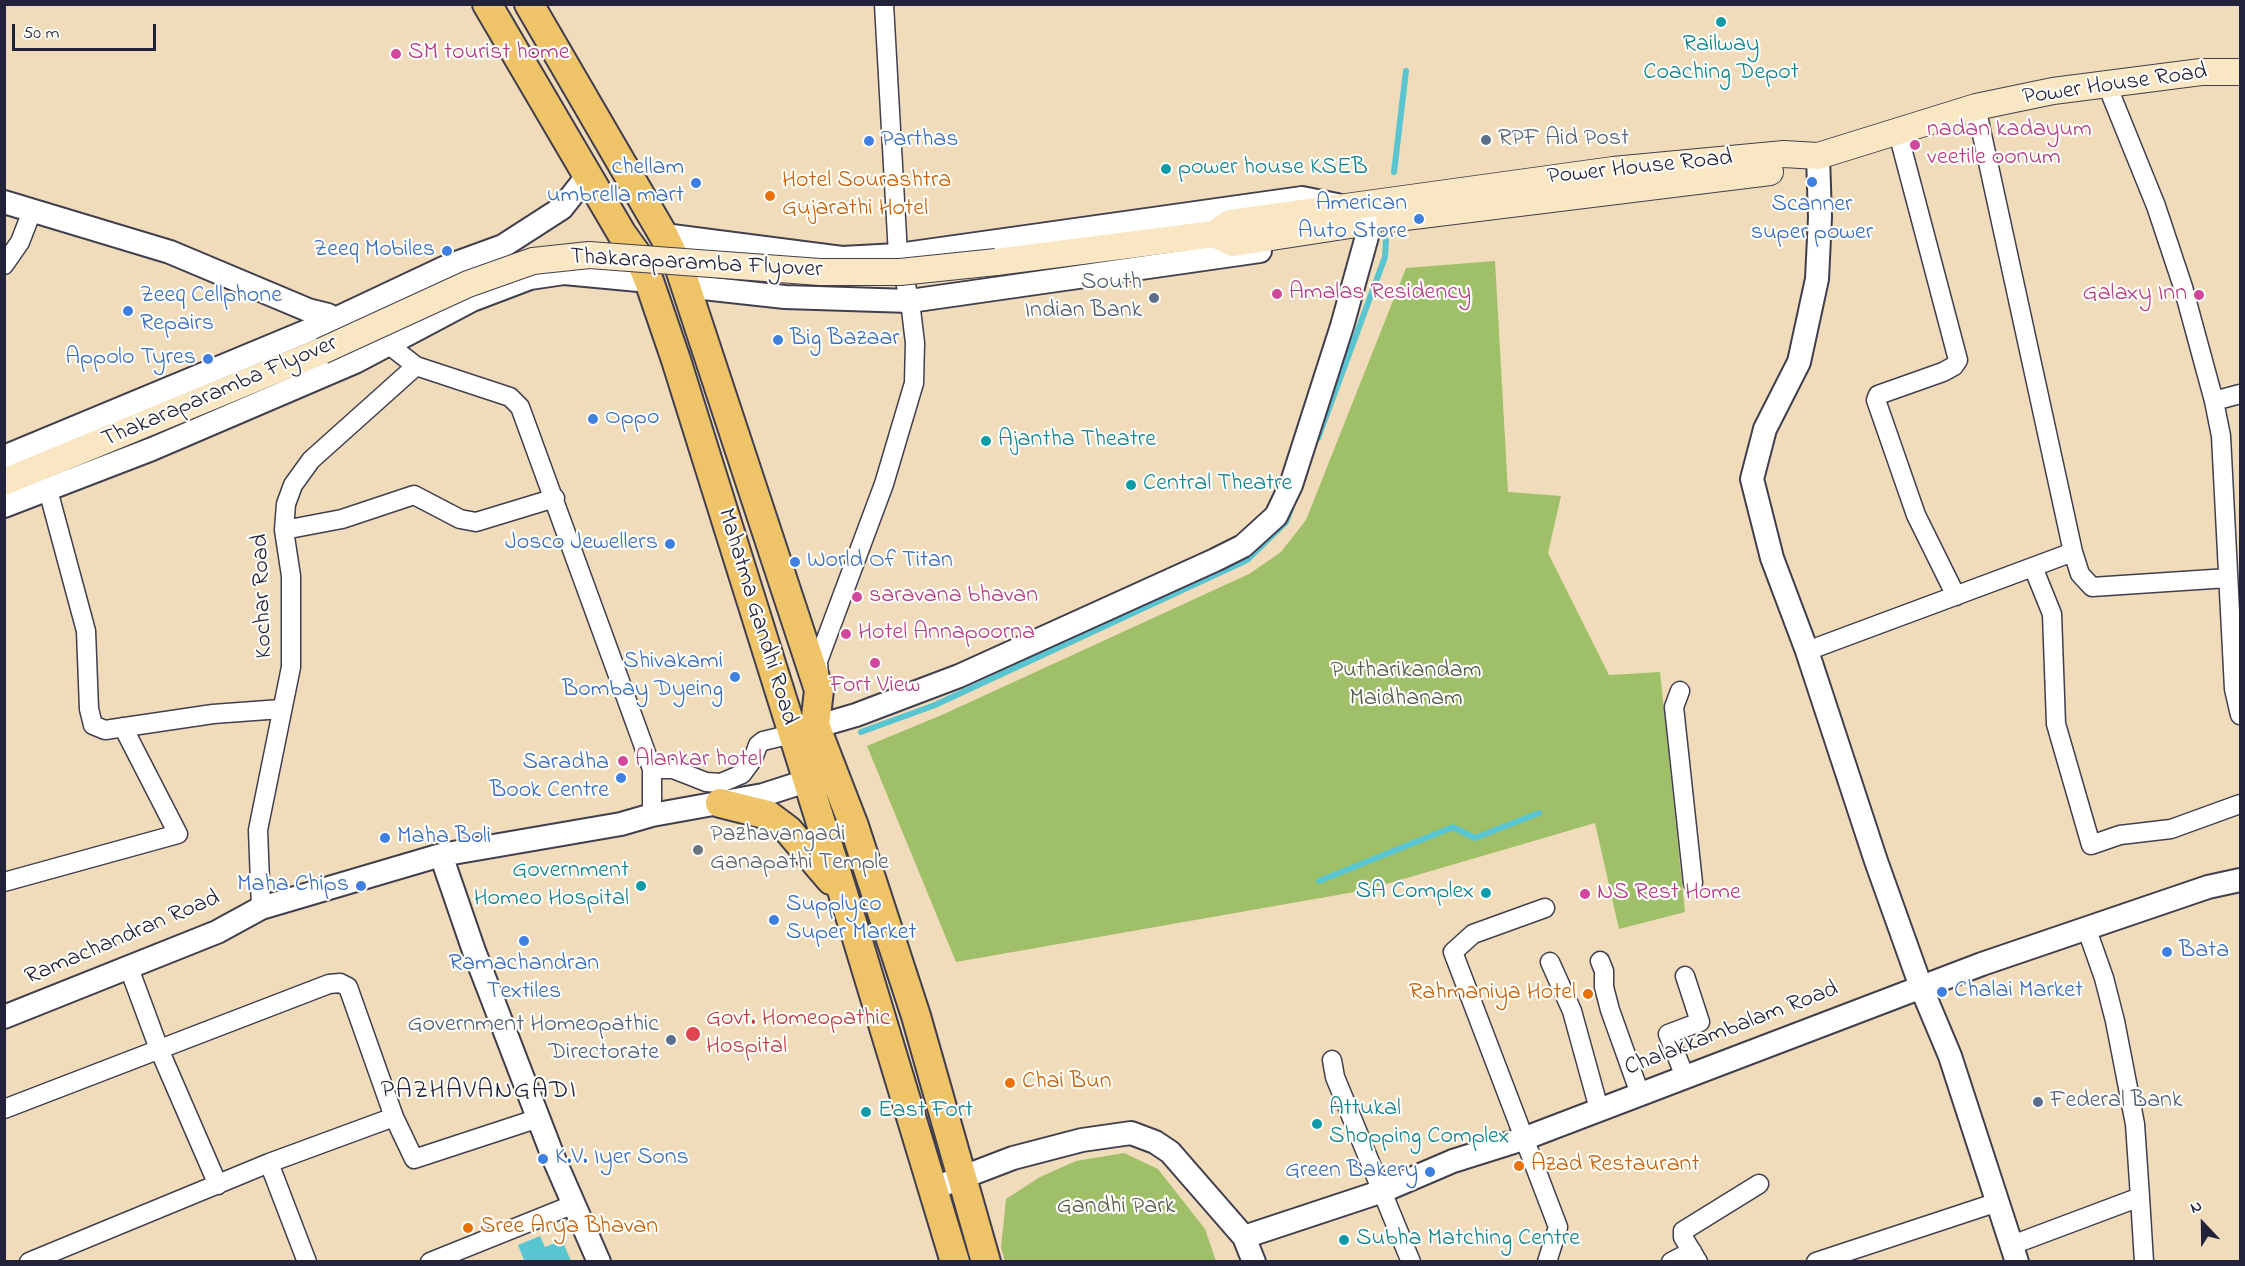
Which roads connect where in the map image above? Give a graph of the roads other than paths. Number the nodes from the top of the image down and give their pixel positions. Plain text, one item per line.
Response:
1 (487, 4) edge
2 (529, 4) edge
3 (884, 4) edge
4 (2241, 72) edge
5 (2107, 85) junction
6 (1976, 107) junction
7 (1898, 133) junction
8 (1818, 156) junction
9 (588, 175) junction
10 (4, 202) edge
11 (32, 211) junction
12 (1362, 215) junction
13 (1214, 234) joint
14 (664, 235) junction
15 (898, 255) junction
16 (4, 265) edge
17 (649, 281) junction
18 (685, 286) junction
19 (910, 301) junction
20 (329, 322) junction
21 (389, 345) junction
22 (416, 366) junction
23 (2241, 394) edge
24 (2214, 400) junction
25 (4, 457) edge
26 (4, 482) edge
27 (48, 490) junction
28 (555, 498) junction
29 (4, 506) edge
30 (284, 530) junction
31 (2234, 531) edge
32 (2073, 552) junction
33 (2033, 567) junction
34 (2228, 578) junction
35 (1956, 596) junction
36 (1807, 651) junction
37 (819, 690) junction
38 (1680, 691) dead end
39 (281, 709) junction
40 (2241, 715) edge
41 (123, 727) junction
42 (804, 730) junction
43 (652, 769) junction
44 (834, 772) junction
45 (807, 782) junction
46 (720, 803) junction
47 (2241, 804) edge
48 (652, 815) junction
49 (441, 855) junction
50 (2241, 880) edge
51 (4, 882) edge
52 (1693, 884) dead end
53 (842, 894) junction
54 (261, 908) junction
55 (1545, 908) dead end
56 (2086, 927) junction
57 (1600, 961) dead end
58 (1550, 962) dead end
59 (129, 968) junction
60 (1684, 976) dead end
61 (1922, 987) junction
62 (6, 1014) edge
63 (159, 1049) junction
64 (1332, 1060) dead end
65 (1684, 1077) junction
66 (1640, 1094) junction
67 (4, 1109) edge
68 (1599, 1109) junction
69 (394, 1117) junction
70 (539, 1118) junction
71 (1523, 1139) junction
72 (269, 1163) junction
73 (961, 1179) junction
74 (1759, 1184) dead end
75 (218, 1185) junction
76 (932, 1189) junction
77 (1383, 1191) junction
78 (2140, 1197) junction
79 (1998, 1202) junction
80 (572, 1205) junction
81 (1244, 1237) junction
82 (2014, 1253) edge
83 (1695, 1256) edge
84 (30, 1262) edge
85 (307, 1262) edge
86 (429, 1262) edge
87 (599, 1262) edge
88 (955, 1262) edge
89 (986, 1262) edge
90 (1254, 1262) edge
91 (1412, 1262) edge
92 (1547, 1262) edge
93 (1671, 1262) edge
94 (1816, 1262) edge
95 (2144, 1262) edge

1 - 9 main road, Mahatma Gandhi Road
2 - 14 main road, Mahatma Gandhi Road
3 - 15 street
4 - 5 main road, Power House Road
5 - 6 main road, Power House Road
5 - 24 street
6 - 7 main road, Power House Road
6 - 32 street
7 - 8 main road, Power House Road
7 - 35 street
8 - 12 main road, Power House Road
8 - 36 street
9 - 17 main road, Mahatma Gandhi Road
9 - 20 street
10 - 11 street
11 - 16 street
11 - 20 street
12 - 13 main road, Power House Road
12 - 15 street
12 - 19 street
12 - 42 street
13 - 26 main road, Thakaraparamba Flyover, bridge
14 - 15 street
14 - 18 main road, Mahatma Gandhi Road
15 - 19 street
17 - 21 street
17 - 42 main road, Mahatma Gandhi Road
18 - 19 street
18 - 37 main road, Mahatma Gandhi Road
19 - 37 street
20 - 21 street
20 - 25 street
21 - 22 street
21 - 27 street
22 - 28 street
22 - 30 street, Kochar Road
23 - 24 street
24 - 31 street
27 - 29 street
27 - 41 street
28 - 30 street
28 - 43 street
30 - 39 street, Kochar Road
31 - 34 street
32 - 33 street
32 - 34 street
33 - 35 street
33 - 47 street
34 - 40 street
35 - 36 street
36 - 61 street
37 - 42 main road, Mahatma Gandhi Road
38 - 52 street
39 - 41 street
39 - 54 street, Kochar Road
41 - 51 street
42 - 43 street
42 - 44 main road, Mahatma Gandhi Road
42 - 45 main road, Mahatma Gandhi Road
43 - 48 street
44 - 45 street, Ramachandran Road
44 - 73 main road, Mahatma Gandhi Road
45 - 46 street, Ramachandran Road
45 - 53 main road, Mahatma Gandhi Road
46 - 48 street, Ramachandran Road
46 - 53 main road
48 - 49 street, Ramachandran Road
49 - 54 street, Ramachandran Road
49 - 70 street
50 - 56 street, Chalakkambalam Road
53 - 76 main road, Mahatma Gandhi Road
54 - 59 street, Ramachandran Road
55 - 71 street
56 - 61 street, Chalakkambalam Road
56 - 78 street
57 - 66 street
58 - 68 street
59 - 62 street, Ramachandran Road
59 - 63 street
60 - 65 street
61 - 65 street, Chalakkambalam Road
61 - 79 street
63 - 67 street
63 - 69 street
63 - 75 street
64 - 77 street
65 - 66 street, Chalakkambalam Road
66 - 68 street, Chalakkambalam Road
68 - 71 street, Chalakkambalam Road
69 - 70 street
69 - 72 street
70 - 80 street
71 - 77 street, Chalakkambalam Road
71 - 92 street
72 - 75 street
72 - 85 street
73 - 76 street
73 - 81 street
73 - 89 main road, Mahatma Gandhi Road
74 - 83 street
75 - 84 street
76 - 88 main road, Mahatma Gandhi Road
77 - 81 street, Chalakkambalam Road
77 - 91 street
78 - 82 street
78 - 95 street
79 - 82 street
79 - 94 street
80 - 86 street
80 - 87 street
81 - 90 street
83 - 93 street

